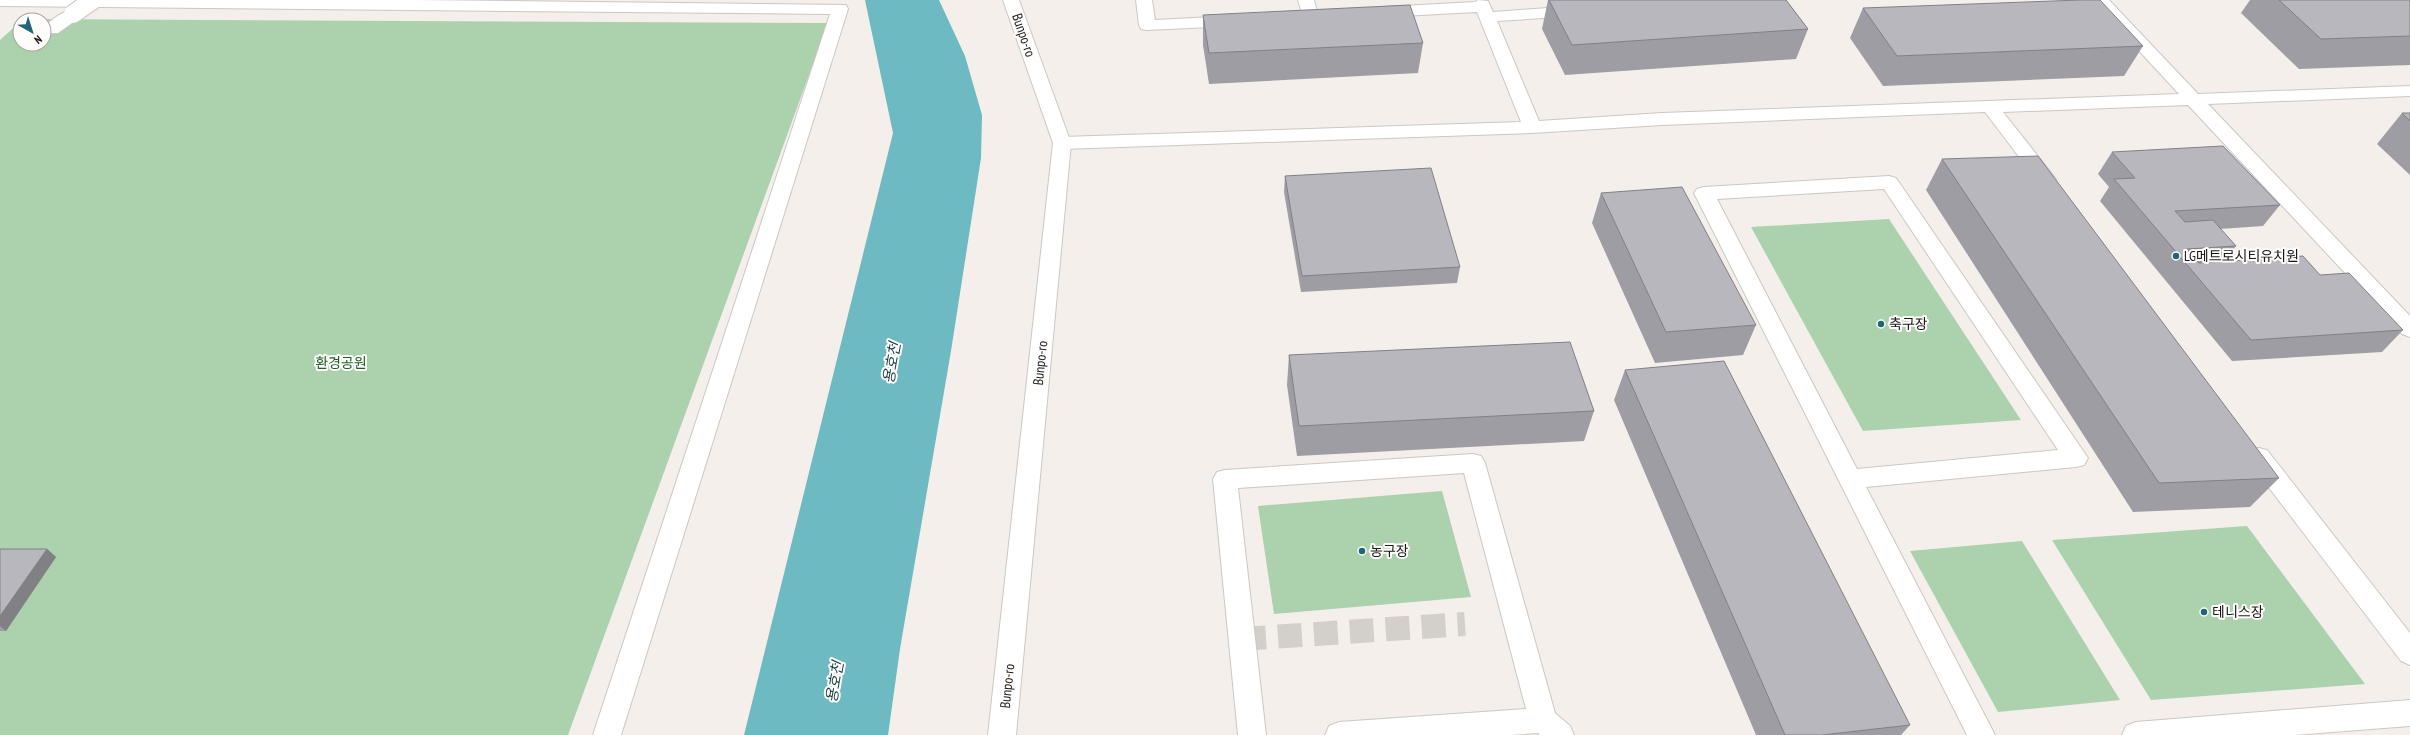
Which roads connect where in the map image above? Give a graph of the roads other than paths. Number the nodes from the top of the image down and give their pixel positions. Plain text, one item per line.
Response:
1 (93, 0) edge
2 (1011, 0) edge
3 (1144, 0) edge
4 (1306, 0) edge
5 (2100, 0) edge
6 (0, 1) edge
7 (1484, 8) edge
8 (1588, 10) edge
9 (1365, 13) edge
10 (1310, 16) edge
11 (1248, 20) edge
12 (52, 29) dead end
13 (2410, 91) edge
14 (2194, 100) junction
15 (1991, 108) junction
16 (1532, 127) junction
17 (1062, 143) junction
18 (2059, 197) edge
19 (2410, 329) edge
20 (2244, 438) edge
21 (1850, 479) junction
22 (2410, 653) edge
23 (2410, 713) edge
24 (1552, 727) edge
25 (607, 735) edge
26 (1002, 735) edge
27 (1252, 735) edge
28 (1339, 735) edge
29 (1981, 735) edge
30 (2136, 735) edge

1 - 12 street, bridge
2 - 17 street, Bunpo-ro
3 - 11 street
4 - 10 street
5 - 14 street
6 - 25 street
7 - 8 street
7 - 9 street
7 - 16 street
13 - 14 street
14 - 15 street
14 - 19 street
15 - 16 street
15 - 18 street
16 - 17 street
17 - 26 street, Bunpo-ro
20 - 22 street
21 - 21 street
21 - 29 street
23 - 30 street
24 - 27 street
24 - 28 street

